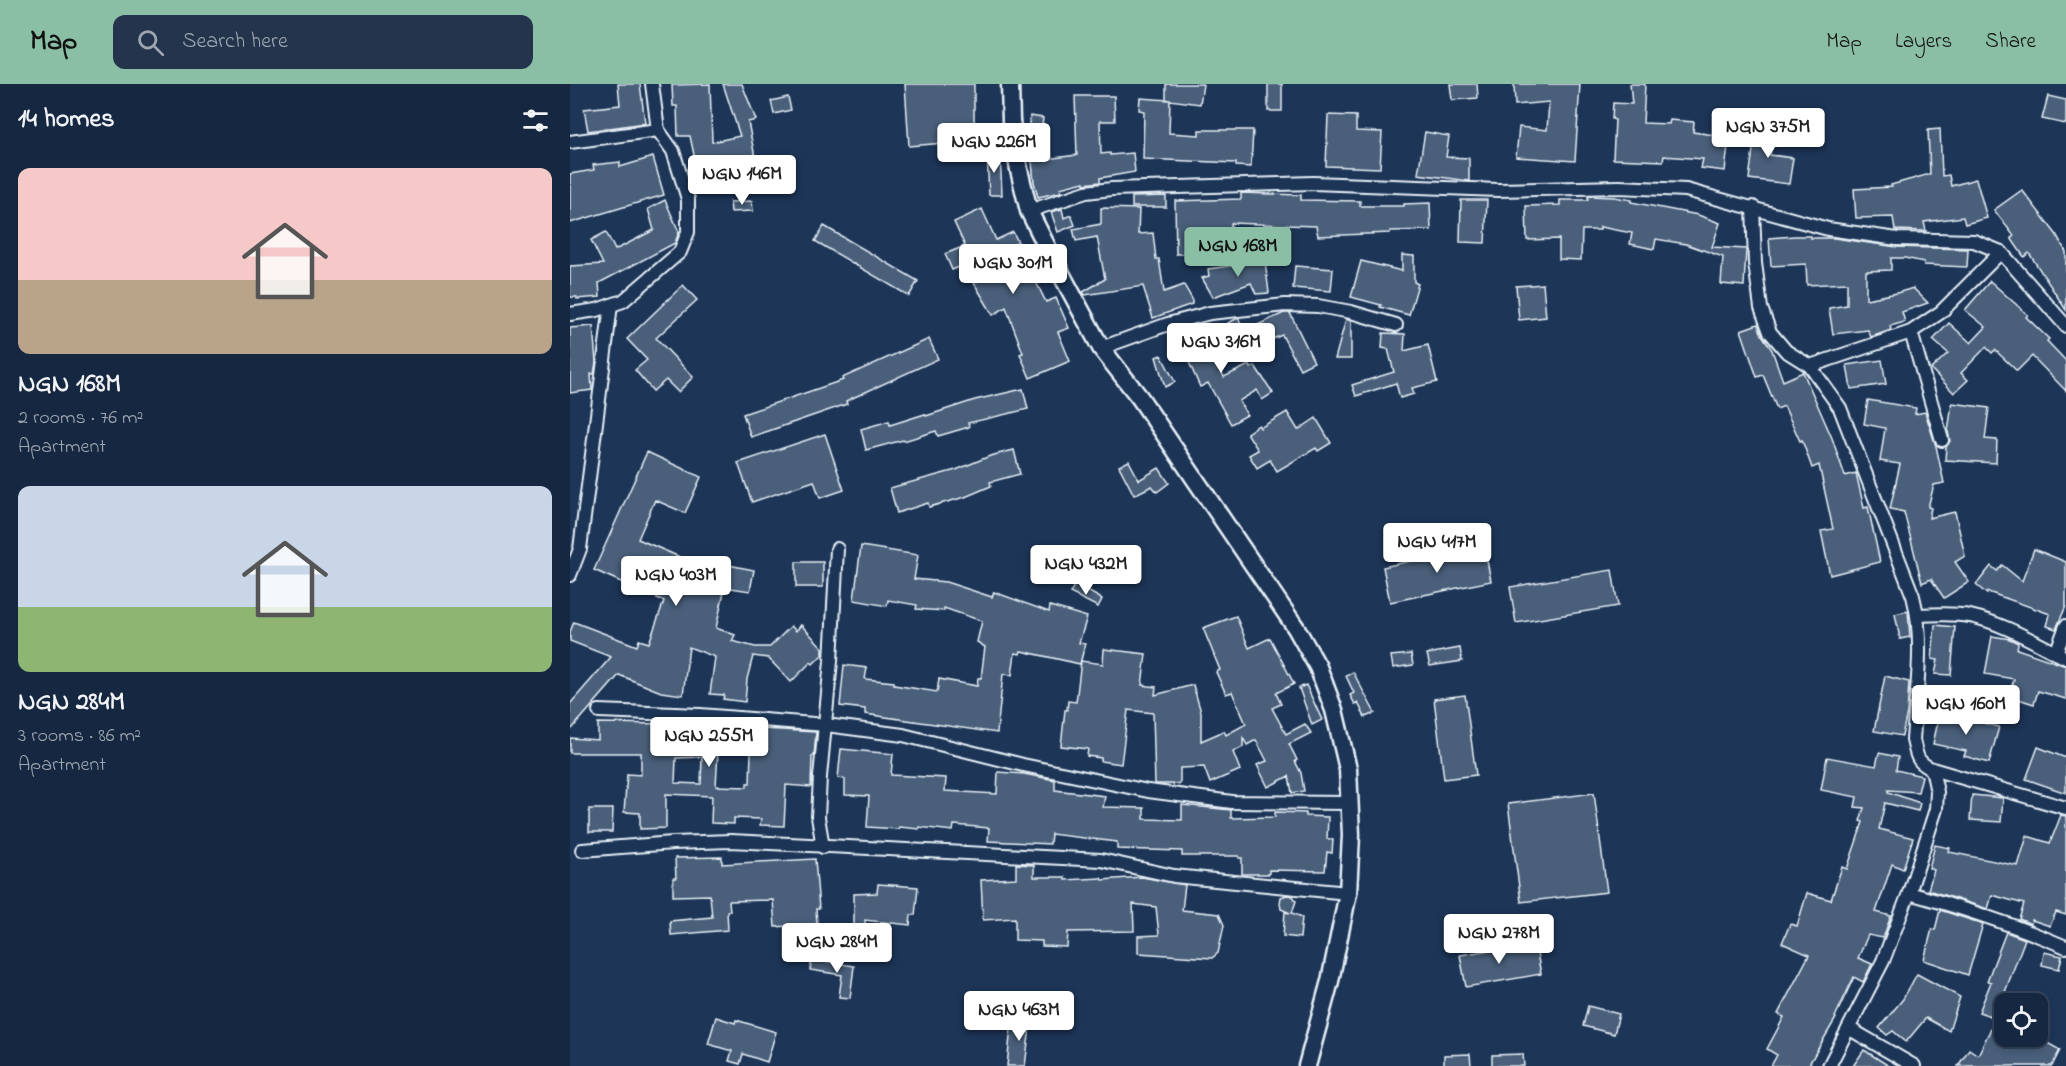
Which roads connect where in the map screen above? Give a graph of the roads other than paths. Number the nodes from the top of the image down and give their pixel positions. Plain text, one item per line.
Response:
1 (652, 84) edge
2 (1010, 84) edge
3 (658, 129) junction
4 (570, 142) edge
5 (1753, 207) junction
6 (1029, 211) junction
7 (2001, 252) junction
8 (611, 305) junction
9 (570, 314) edge
10 (1396, 325) dead end
11 (2066, 326) edge
12 (1911, 333) junction
13 (1101, 348) junction
14 (1810, 366) junction
15 (1942, 440) dead end
16 (837, 549) dead end
17 (570, 574) edge
18 (1918, 615) junction
19 (2066, 626) edge
20 (2061, 655) edge
21 (599, 711) dead end
22 (826, 725) junction
23 (1932, 769) junction
24 (1349, 803) junction
25 (2066, 808) edge
26 (823, 847) junction
27 (582, 850) dead end
28 (1348, 893) junction
29 (1909, 893) junction
30 (2066, 947) edge
31 (1850, 1029) junction
32 (1307, 1066) edge
33 (1829, 1066) edge
34 (1914, 1066) edge

1 - 3 street
2 - 6 main road
3 - 4 street
3 - 8 street
5 - 6 street
5 - 7 street
5 - 14 street
6 - 13 main road
7 - 11 street
7 - 12 street
8 - 9 street
8 - 17 street
10 - 13 street
12 - 14 street
12 - 15 street
13 - 24 main road
14 - 18 street
16 - 22 street
18 - 20 street
18 - 23 street
19 - 20 street
21 - 22 street
22 - 24 street
22 - 26 street
23 - 25 street
23 - 29 street
24 - 28 main road
26 - 27 street
26 - 28 street
28 - 32 main road
29 - 30 street
29 - 31 street
31 - 33 street
31 - 34 street

